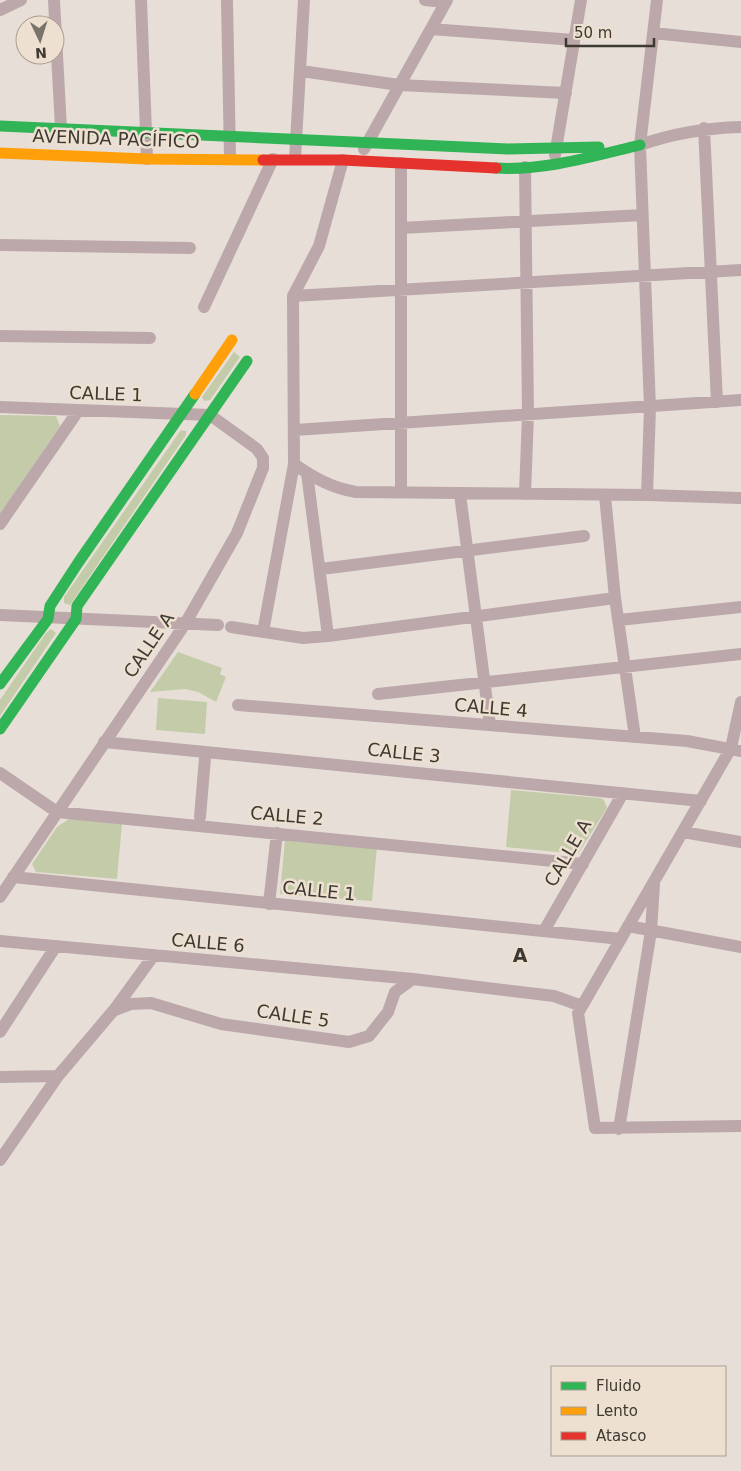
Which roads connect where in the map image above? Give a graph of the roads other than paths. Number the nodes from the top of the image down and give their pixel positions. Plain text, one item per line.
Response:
1 (21, 0) edge
2 (54, 0) edge
3 (141, 0) edge
4 (227, 0) edge
5 (304, 0) edge
6 (425, 0) edge
7 (581, 0) edge
8 (657, 0) edge
9 (446, 1) edge
10 (0, 10) edge
11 (431, 29) junction
12 (653, 33) junction
13 (574, 40) junction
14 (741, 42) edge
15 (301, 71) junction
16 (399, 85) junction
17 (566, 93) junction
18 (0, 126) edge
19 (741, 127) edge
20 (61, 128) junction
21 (704, 128) junction
22 (146, 132) junction
23 (230, 135) junction
24 (296, 138) junction
25 (368, 141) junction
26 (640, 145) junction
27 (557, 148) junction
28 (0, 152) edge
29 (230, 158) junction
30 (148, 159) junction
31 (274, 159) junction
32 (295, 159) junction
33 (343, 160) junction
34 (358, 160) junction
35 (402, 163) junction
36 (554, 163) junction
37 (525, 167) junction
38 (642, 214) junction
39 (526, 221) junction
40 (401, 228) junction
41 (0, 245) edge
42 (190, 248) dead end
43 (741, 270) edge
44 (711, 272) junction
45 (645, 276) junction
46 (527, 283) junction
47 (401, 290) junction
48 (293, 296) junction
49 (204, 307) dead end
50 (0, 336) edge
51 (150, 338) dead end
52 (232, 340) dead end
53 (247, 360) dead end
54 (741, 400) edge
55 (717, 402) junction
56 (650, 406) junction
57 (0, 407) edge
58 (78, 411) junction
59 (182, 414) junction
60 (528, 414) junction
61 (210, 415) junction
62 (401, 423) junction
63 (295, 430) junction
64 (294, 464) junction
65 (307, 473) junction
66 (401, 492) junction
67 (460, 494) junction
68 (525, 494) junction
69 (647, 495) junction
70 (605, 496) junction
71 (741, 498) edge
72 (0, 524) edge
73 (584, 536) dead end
74 (467, 550) junction
75 (320, 569) junction
76 (615, 598) junction
77 (741, 606) edge
78 (0, 615) edge
79 (476, 617) junction
80 (76, 618) junction
81 (48, 619) junction
82 (619, 620) junction
83 (185, 624) junction
84 (218, 625) dead end
85 (232, 627) dead end
86 (263, 632) junction
87 (328, 636) junction
88 (741, 654) edge
89 (626, 667) junction
90 (485, 683) junction
91 (0, 684) edge
92 (378, 694) dead end
93 (741, 702) edge
94 (238, 705) dead end
95 (490, 725) junction
96 (0, 729) edge
97 (635, 737) junction
98 (104, 742) junction
99 (736, 750) edge
100 (205, 758) dead end
101 (0, 773) edge
102 (623, 793) junction
103 (701, 801) junction
104 (57, 812) junction
105 (200, 817) dead end
106 (683, 832) junction
107 (277, 833) junction
108 (741, 842) edge
109 (582, 864) junction
110 (13, 877) junction
111 (654, 882) junction
112 (0, 897) edge
113 (269, 904) junction
114 (628, 926) junction
115 (544, 931) junction
116 (652, 931) junction
117 (621, 939) junction
118 (0, 942) edge
119 (56, 946) junction
120 (741, 948) edge
121 (154, 955) junction
122 (413, 979) junction
123 (582, 1006) junction
124 (113, 1011) junction
125 (0, 1032) edge
126 (58, 1076) junction
127 (0, 1077) edge
128 (741, 1126) edge
129 (619, 1129) junction
130 (0, 1160) edge

1 - 10 street
2 - 20 street
3 - 22 street
4 - 23 street
5 - 15 street
6 - 9 street
7 - 13 street
8 - 12 street
9 - 11 street
11 - 13 street
11 - 16 street
12 - 14 street
12 - 26 street
13 - 17 street
15 - 16 street
15 - 24 street
16 - 17 street
16 - 25 street
17 - 27 street
18 - 20 street, AVENIDA PACÍFICO
19 - 21 street
20 - 22 street, AVENIDA PACÍFICO
21 - 26 street
21 - 44 street
22 - 23 street, AVENIDA PACÍFICO
22 - 30 street
23 - 24 street, AVENIDA PACÍFICO
23 - 29 street
24 - 25 street, AVENIDA PACÍFICO
24 - 32 street
25 - 27 street, AVENIDA PACÍFICO
25 - 34 street
26 - 27 street, AVENIDA PACÍFICO
26 - 36 street, AVENIDA PACÍFICO
26 - 38 street
27 - 36 street
28 - 30 street, AVENIDA PACÍFICO
29 - 30 street, AVENIDA PACÍFICO
29 - 31 street, AVENIDA PACÍFICO
31 - 32 street, AVENIDA PACÍFICO
31 - 49 street
32 - 33 street, AVENIDA PACÍFICO
33 - 34 street, AVENIDA PACÍFICO
33 - 48 street
34 - 35 street, AVENIDA PACÍFICO
35 - 37 street, AVENIDA PACÍFICO
35 - 40 street
36 - 37 street, AVENIDA PACÍFICO
37 - 39 street
38 - 39 street
38 - 45 street
39 - 40 street
39 - 46 street
40 - 47 street
41 - 42 street
43 - 44 street
44 - 45 street
44 - 55 street
45 - 46 street
45 - 56 street
46 - 47 street
46 - 60 street
47 - 48 street
47 - 62 street
48 - 63 street
50 - 51 street
52 - 59 street
53 - 61 street
54 - 55 street
55 - 56 street
56 - 60 street
56 - 69 street
57 - 58 street, CALLE 1
58 - 59 street, CALLE 1
58 - 72 street
59 - 61 street, CALLE 1
59 - 81 street
60 - 62 street
60 - 68 street
61 - 80 street
61 - 83 street, CALLE A
62 - 63 street
62 - 66 street
63 - 64 street
64 - 65 street
64 - 86 street
65 - 66 street
65 - 75 street
66 - 67 street
67 - 68 street
67 - 74 street
68 - 70 street
69 - 70 street
69 - 71 street
70 - 76 street
73 - 74 street
74 - 75 street
74 - 79 street
75 - 87 street
76 - 79 street
76 - 82 street
77 - 82 street
78 - 81 street
79 - 87 street
79 - 90 street
80 - 81 street
80 - 83 street
80 - 96 street
81 - 91 street
82 - 89 street
83 - 84 street
83 - 98 street, CALLE A
85 - 86 street
86 - 87 street
88 - 89 street
89 - 90 street
89 - 97 street
90 - 92 street
90 - 95 street
93 - 99 street
94 - 95 street, CALLE 4
95 - 97 street, CALLE 4
97 - 99 street, CALLE 4
98 - 102 street, CALLE 3
98 - 104 street, CALLE A
99 - 103 street
100 - 105 street
101 - 104 street, CALLE 2
102 - 103 street, CALLE 3
102 - 109 street, CALLE A
103 - 106 street
104 - 107 street, CALLE 2
104 - 110 street, CALLE A
106 - 108 street
106 - 111 street
107 - 109 street, CALLE 2
107 - 113 street
109 - 115 street, CALLE A
110 - 112 street, CALLE A
110 - 113 street, CALLE 1
111 - 114 street
111 - 116 street
113 - 115 street, CALLE 1
114 - 116 street
114 - 117 street
115 - 117 street, CALLE 1
116 - 120 street
116 - 129 street
117 - 123 street
118 - 119 street, CALLE 6
119 - 121 street, CALLE 6
119 - 125 street
121 - 122 street, CALLE 6
121 - 124 street
122 - 123 street
122 - 124 street, CALLE 5
123 - 129 street
124 - 126 street
126 - 127 street
126 - 130 street
128 - 129 street

